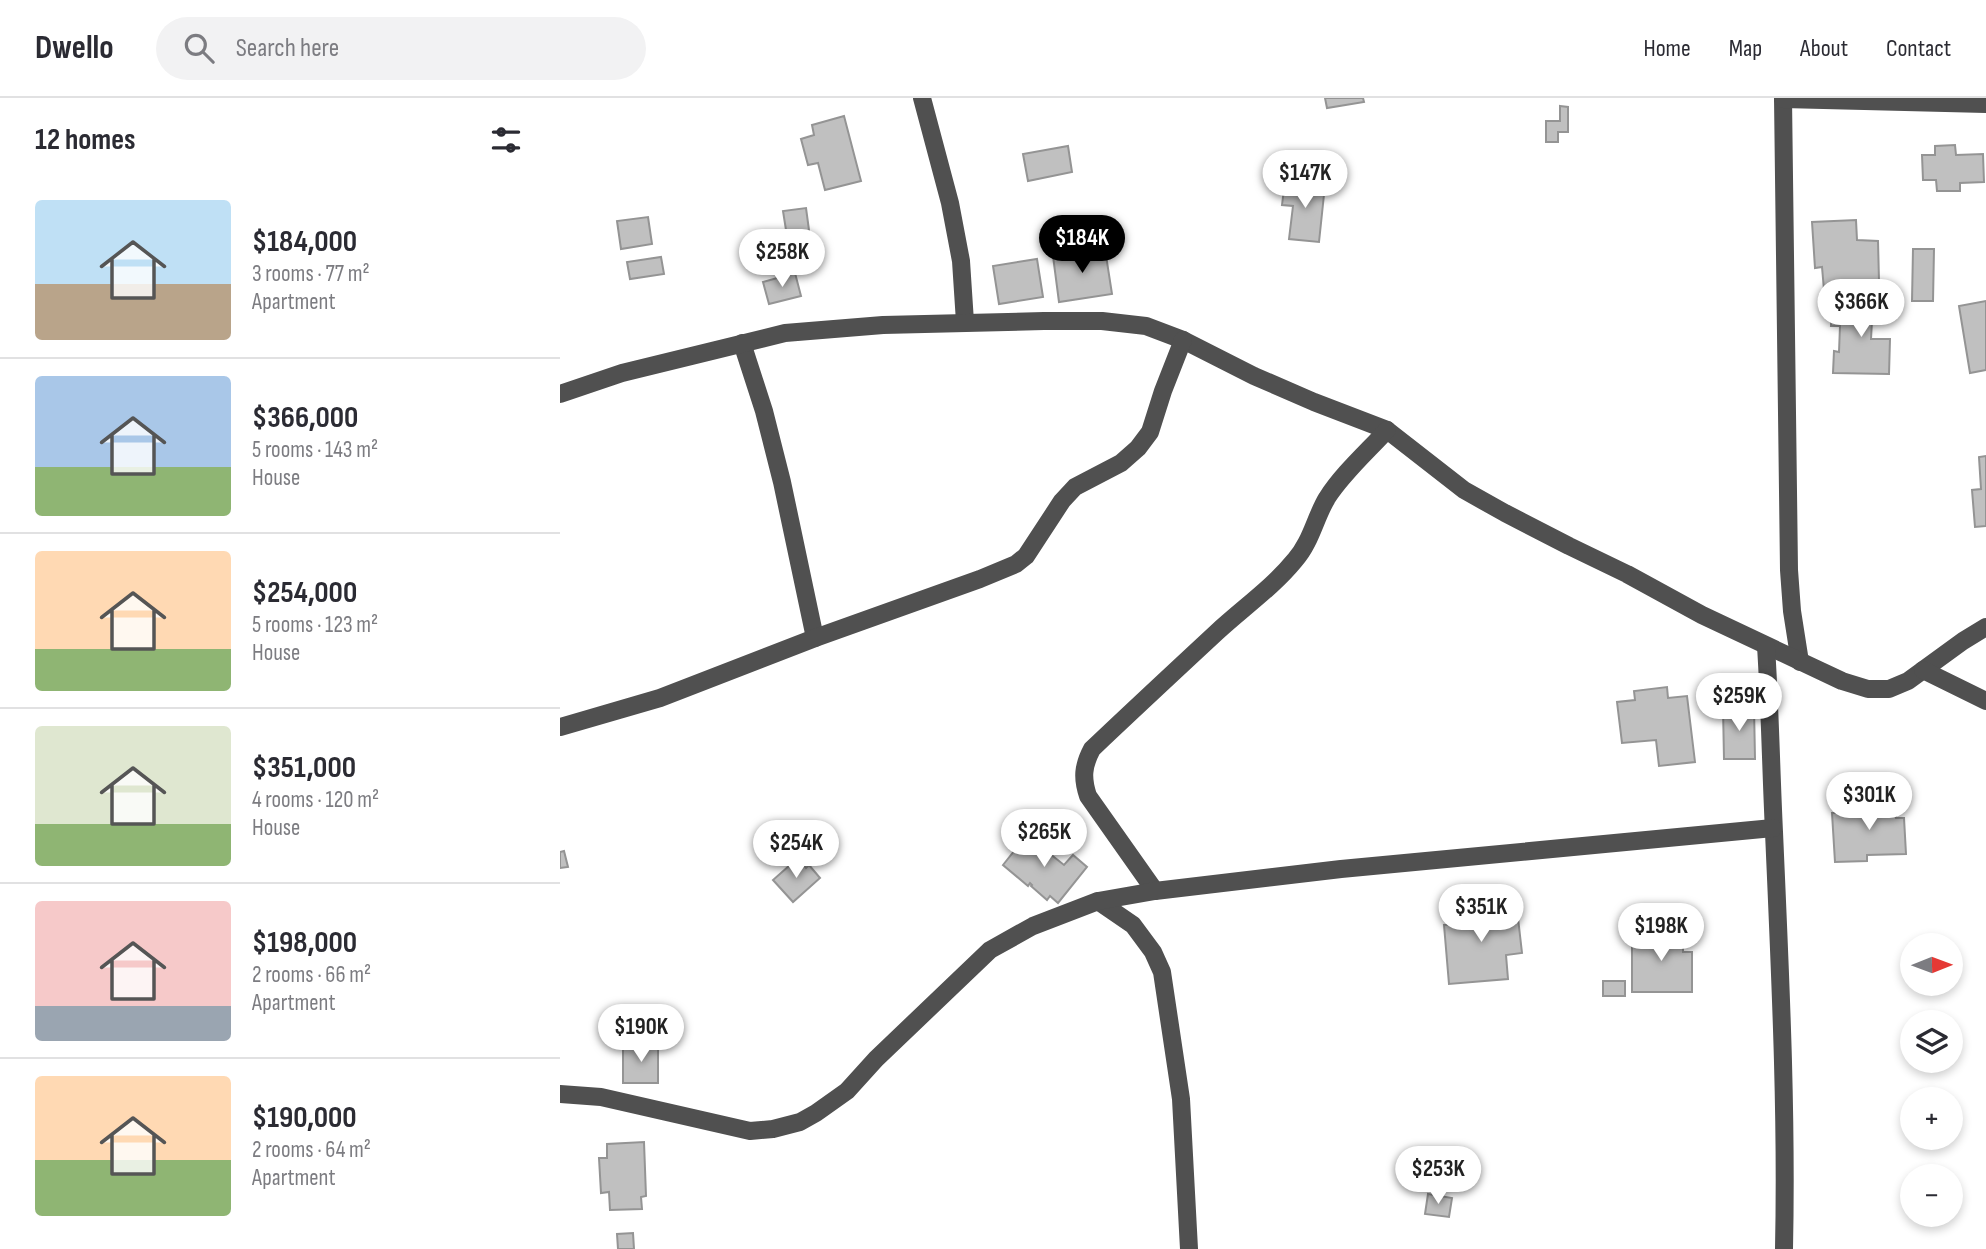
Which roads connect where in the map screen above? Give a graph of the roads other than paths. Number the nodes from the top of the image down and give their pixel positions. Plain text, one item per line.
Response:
1 (922, 98) edge
2 (1783, 99) edge
3 (1986, 104) edge
4 (965, 322) junction
5 (1183, 340) junction
6 (742, 343) junction
7 (560, 394) edge
8 (1387, 430) junction
9 (1986, 627) edge
10 (815, 638) junction
11 (1766, 646) junction
12 (1800, 662) junction
13 (1923, 670) junction
14 (1986, 701) edge
15 (560, 727) edge
16 (1773, 828) junction
17 (1155, 891) junction
18 (1098, 901) junction
19 (560, 1094) edge
20 (1189, 1249) edge
21 (1784, 1249) edge

1 - 4 street
2 - 3 street
2 - 12 street
4 - 5 street
4 - 6 street
5 - 8 street
5 - 10 street
6 - 7 street
6 - 10 street
8 - 11 street
8 - 17 street
9 - 13 street
10 - 15 street
11 - 12 street
11 - 16 street
12 - 13 street
13 - 14 street
16 - 17 street
16 - 21 street
17 - 18 street
18 - 19 street
18 - 20 street

